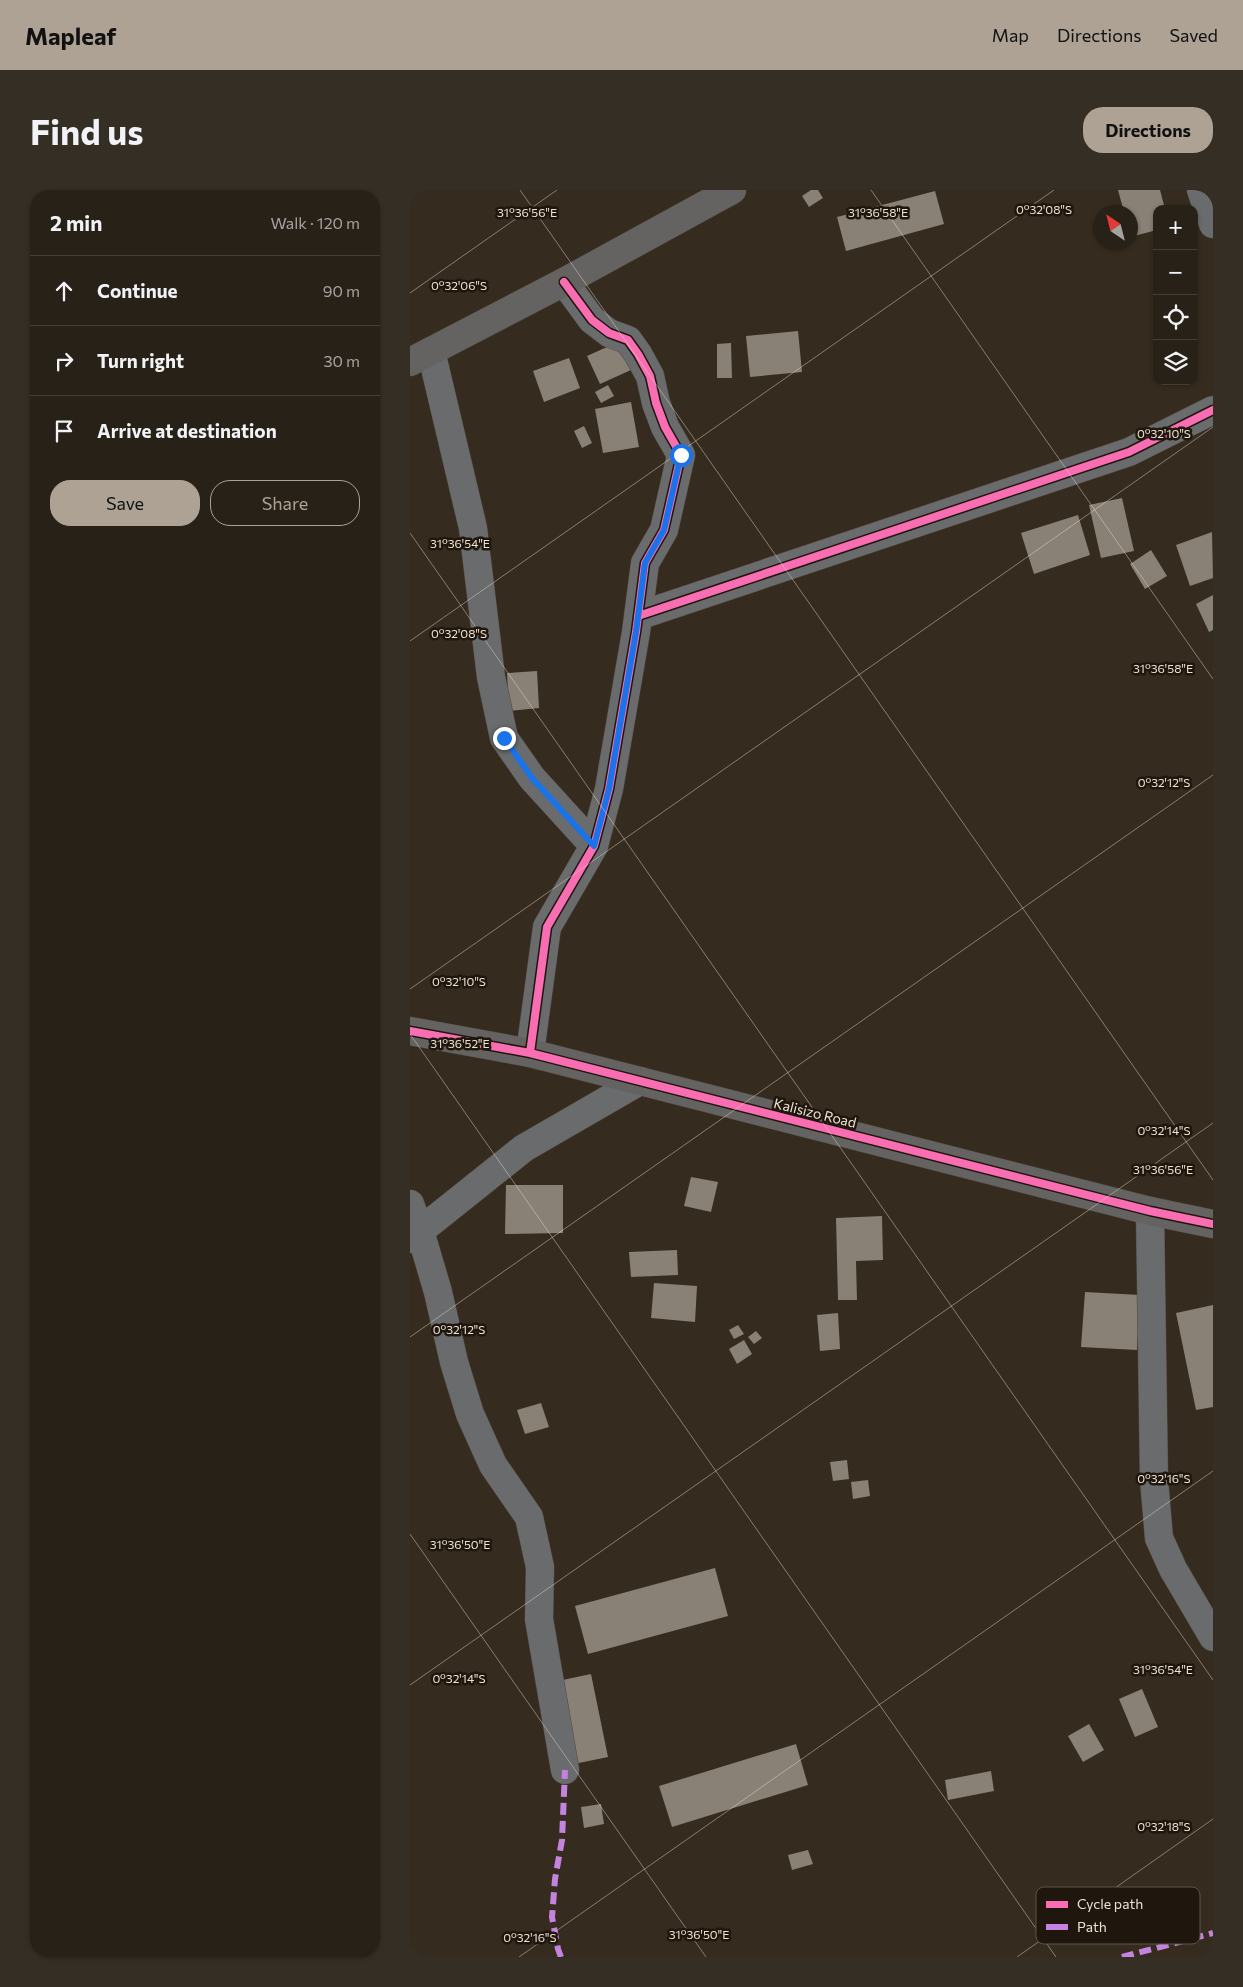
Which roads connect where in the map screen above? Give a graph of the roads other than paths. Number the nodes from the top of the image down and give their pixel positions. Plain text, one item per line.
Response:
1 (732, 190) edge
2 (1200, 190) edge
3 (1213, 224) edge
4 (564, 282) junction
5 (420, 357) edge
6 (1213, 410) edge
7 (638, 616) junction
8 (594, 846) junction
9 (410, 1031) edge
10 (530, 1054) junction
11 (640, 1081) junction
12 (410, 1204) edge
13 (1150, 1211) junction
14 (1213, 1224) edge
15 (415, 1235) edge
16 (1213, 1637) edge
17 (565, 1770) dead end

1 - 4 street
2 - 3 street
4 - 5 street
4 - 7 street
5 - 8 street
6 - 7 street
7 - 8 street
8 - 10 street
9 - 10 street, Kalisizo Road
10 - 11 street, Kalisizo Road
11 - 13 street, Kalisizo Road
11 - 15 street
12 - 15 street
13 - 14 street, Kalisizo Road
13 - 16 street
15 - 17 street

